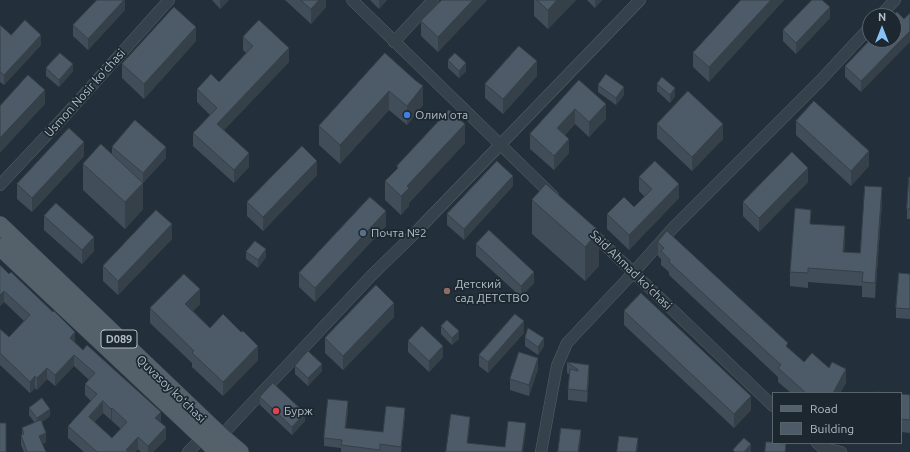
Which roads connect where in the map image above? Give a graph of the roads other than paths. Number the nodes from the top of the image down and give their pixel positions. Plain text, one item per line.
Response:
1 (169, 0) edge
2 (352, 0) edge
3 (433, 0) edge
4 (640, 0) edge
5 (895, 0) edge
6 (888, 8) edge
7 (862, 36) edge
8 (394, 42) junction
9 (500, 145) junction
10 (0, 185) edge
11 (561, 203) edge
12 (0, 225) edge
13 (583, 225) edge
14 (0, 247) edge
15 (633, 273) junction
16 (772, 405) edge
17 (203, 437) junction
18 (220, 444) edge
19 (820, 448) edge
20 (188, 452) edge
21 (240, 452) edge
22 (541, 452) edge
23 (841, 452) edge

1 - 10 street, Usmon Nosir ko'chasi
2 - 8 street
3 - 8 street
4 - 9 street
5 - 6 street
7 - 15 street
8 - 9 street
9 - 11 street
9 - 18 street
12 - 18 main road, Quvasoy koʻchasi / D089
13 - 15 street, Said Ahmad ko'chasi
14 - 17 main road, Quvasoy koʻchasi / D089
15 - 16 street, Said Ahmad ko'chasi
15 - 22 street
17 - 18 main road, Quvasoy koʻchasi / D089
17 - 20 street
18 - 21 main road, Quvasoy koʻchasi / D089
19 - 23 street

